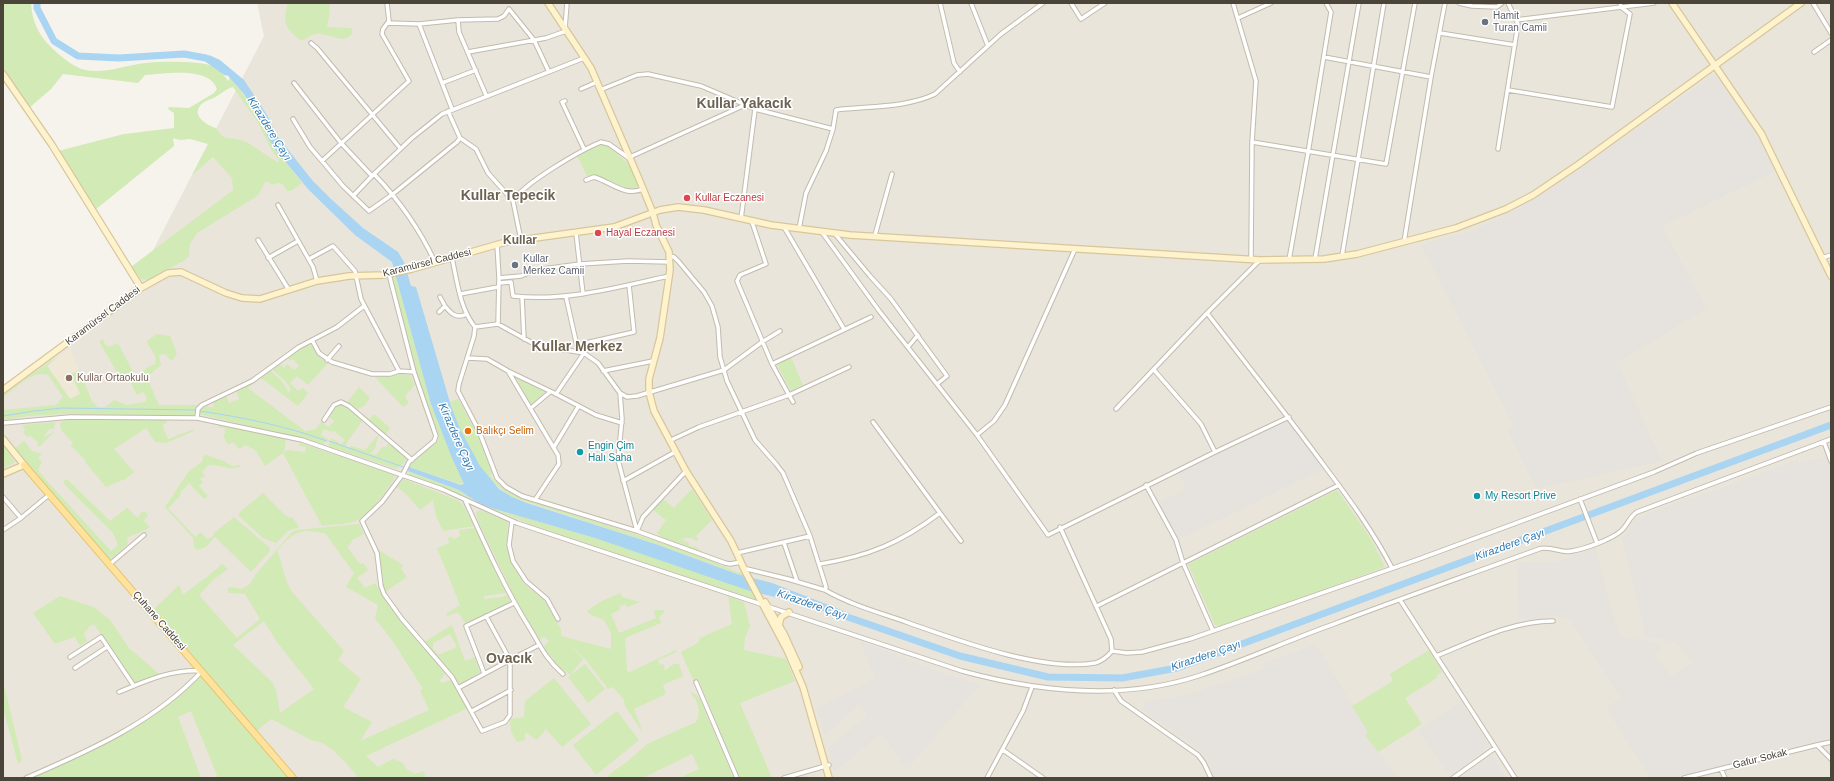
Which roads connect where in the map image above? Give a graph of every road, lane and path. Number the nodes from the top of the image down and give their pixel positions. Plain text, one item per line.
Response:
1 (387, 3) edge
2 (509, 3) edge
3 (548, 3) edge
4 (567, 3) edge
5 (940, 3) edge
6 (971, 3) edge
7 (1043, 3) edge
8 (1071, 3) edge
9 (1106, 3) edge
10 (1233, 3) edge
11 (1271, 3) edge
12 (1326, 3) edge
13 (1359, 3) edge
14 (1384, 3) edge
15 (1415, 3) edge
16 (1440, 3) edge
17 (1445, 3) edge
18 (1459, 3) edge
19 (1502, 3) edge
20 (1508, 3) edge
21 (1654, 3) edge
22 (1672, 3) edge
23 (1801, 3) edge
24 (1814, 3) edge
25 (1621, 5) edge
26 (508, 9) junction
27 (1238, 18) junction
28 (458, 20) junction
29 (1516, 20) junction
30 (388, 23) junction
31 (419, 24) junction
32 (566, 29) junction
33 (1440, 33) junction
34 (1831, 33) edge
35 (534, 40) junction
36 (1831, 40) edge
37 (311, 43) dead end
38 (1515, 45) junction
39 (988, 46) junction
40 (468, 52) junction
41 (1814, 52) dead end
42 (1324, 57) junction
43 (584, 58) junction
44 (1350, 62) junction
45 (1716, 66) junction
46 (1374, 67) junction
47 (476, 70) junction
48 (548, 72) junction
49 (960, 72) junction
50 (1403, 73) junction
51 (3, 74) edge
52 (1431, 77) junction
53 (596, 82) junction
54 (294, 83) dead end
55 (442, 83) junction
56 (580, 89) dead end
57 (600, 90) junction
58 (1508, 90) junction
59 (486, 95) junction
60 (565, 101) dead end
61 (747, 104) junction
62 (755, 109) junction
63 (450, 110) junction
64 (373, 114) junction
65 (293, 119) dead end
66 (833, 129) junction
67 (460, 138) junction
68 (1252, 142) junction
69 (341, 143) junction
70 (400, 148) junction
71 (1498, 149) dead end
72 (584, 150) junction
73 (1308, 152) junction
74 (1333, 156) junction
75 (630, 158) junction
76 (1359, 160) junction
77 (322, 161) junction
78 (892, 174) dead end
79 (373, 175) junction
80 (586, 180) dead end
81 (643, 189) junction
82 (393, 194) junction
83 (353, 196) junction
84 (513, 201) junction
85 (278, 205) dead end
86 (653, 213) junction
87 (741, 220) junction
88 (752, 222) junction
89 (784, 227) junction
90 (799, 229) junction
91 (821, 231) junction
92 (576, 233) junction
93 (835, 233) junction
94 (875, 235) junction
95 (258, 240) dead end
96 (521, 240) junction
97 (298, 241) junction
98 (1404, 243) junction
99 (497, 244) junction
100 (1075, 249) junction
101 (1831, 255) edge
102 (1342, 257) junction
103 (268, 258) junction
104 (452, 258) junction
105 (1822, 258) junction
106 (308, 259) junction
107 (670, 259) junction
108 (1250, 259) junction
109 (1315, 259) junction
110 (1260, 260) junction
111 (1289, 260) junction
112 (435, 262) junction
113 (580, 264) junction
114 (389, 274) junction
115 (357, 275) junction
116 (669, 276) junction
117 (1831, 276) edge
118 (499, 278) junction
119 (317, 281) junction
120 (498, 285) junction
121 (629, 285) junction
122 (141, 288) junction
123 (289, 290) junction
124 (460, 294) junction
125 (583, 294) junction
126 (440, 296) dead end
127 (566, 296) junction
128 (522, 297) junction
129 (364, 306) junction
130 (445, 306) junction
131 (439, 312) dead end
132 (1207, 313) junction
133 (467, 314) junction
134 (871, 317) dead end
135 (498, 324) junction
136 (475, 327) junction
137 (844, 329) junction
138 (780, 331) dead end
139 (918, 335) junction
140 (524, 339) junction
141 (312, 340) junction
142 (762, 342) junction
143 (577, 345) junction
144 (339, 346) dead end
145 (908, 347) junction
146 (578, 351) junction
147 (584, 353) junction
148 (468, 358) junction
149 (328, 360) junction
150 (653, 361) junction
151 (772, 364) junction
152 (849, 367) dead end
153 (724, 370) junction
154 (1154, 370) junction
155 (399, 371) junction
156 (508, 371) junction
157 (603, 371) junction
158 (414, 372) junction
159 (937, 384) junction
160 (3, 390) edge
161 (550, 392) junction
162 (649, 392) junction
163 (620, 393) junction
164 (556, 394) junction
165 (789, 395) junction
166 (793, 402) dead end
167 (578, 407) junction
168 (1831, 407) edge
169 (531, 408) junction
170 (1116, 409) dead end
171 (741, 411) junction
172 (197, 416) junction
173 (1289, 417) junction
174 (324, 420) dead end
175 (873, 422) dead end
176 (3, 423) edge
177 (622, 423) junction
178 (977, 435) junction
179 (3, 439) edge
180 (1831, 439) edge
181 (669, 442) junction
182 (1824, 442) junction
183 (554, 447) junction
184 (675, 452) junction
185 (1215, 452) junction
186 (412, 460) junction
187 (1831, 461) edge
188 (24, 465) junction
189 (686, 471) junction
190 (403, 473) junction
191 (3, 474) edge
192 (623, 481) junction
193 (1146, 485) junction
194 (1338, 485) junction
195 (50, 494) junction
196 (3, 497) edge
197 (465, 499) junction
198 (535, 500) junction
199 (1580, 502) junction
200 (940, 513) junction
201 (21, 518) junction
202 (512, 521) junction
203 (1060, 527) junction
204 (3, 530) edge
205 (637, 531) junction
206 (144, 535) dead end
207 (810, 536) junction
208 (1596, 541) junction
209 (961, 542) dead end
210 (784, 543) junction
211 (737, 553) junction
212 (741, 562) junction
213 (1183, 563) junction
214 (110, 564) junction
215 (820, 564) junction
216 (1392, 568) junction
217 (748, 572) junction
218 (798, 581) junction
219 (825, 590) junction
220 (1400, 600) junction
221 (514, 603) junction
222 (764, 603) junction
223 (1097, 606) junction
224 (789, 612) junction
225 (486, 616) junction
226 (558, 619) dead end
227 (1554, 621) dead end
228 (779, 625) junction
229 (1213, 631) junction
230 (539, 645) junction
231 (107, 647) junction
232 (1112, 651) junction
233 (1436, 656) junction
234 (70, 657) dead end
235 (510, 660) junction
236 (75, 668) dead end
237 (202, 671) junction
238 (484, 673) junction
239 (563, 674) dead end
240 (696, 682) dead end
241 (134, 686) junction
242 (1032, 686) junction
243 (458, 688) junction
244 (511, 690) junction
245 (1114, 690) junction
246 (119, 692) dead end
247 (472, 711) junction
248 (1831, 742) edge
249 (1817, 745) junction
250 (1495, 748) junction
251 (1003, 750) junction
252 (1831, 759) edge
253 (827, 765) junction
254 (1721, 768) junction
255 (26, 778) edge
256 (293, 778) edge
257 (737, 778) edge
258 (784, 778) edge
259 (829, 778) edge
260 (832, 778) edge
261 (987, 778) edge
262 (1043, 778) edge
263 (1211, 778) edge
264 (1453, 778) edge
265 (1515, 778) edge
266 (1684, 778) edge
267 (1725, 778) edge

1 - 30 street
2 - 26 street
3 - 32 main road
4 - 32 street
5 - 49 street
6 - 39 street
7 - 39 street
8 - 9 street
10 - 27 street
11 - 27 street
12 - 42 street
13 - 44 street
14 - 46 street
15 - 50 street
16 - 17 street
17 - 33 street
18 - 19 street
20 - 29 street
21 - 25 street
22 - 45 main road
23 - 45 main road, Karamürsel Caddesi
24 - 34 street
25 - 29 street
25 - 58 street
26 - 28 street
26 - 35 street
27 - 68 street
28 - 31 street
28 - 40 street
29 - 38 street
30 - 31 street
30 - 64 street
31 - 55 street
32 - 35 street
32 - 43 main road
33 - 38 street
33 - 52 street
35 - 40 street
35 - 48 street
36 - 41 street
37 - 64 street
38 - 58 street
39 - 49 street
40 - 47 street
42 - 44 street
42 - 73 street
43 - 48 street
43 - 53 main road
44 - 46 street
44 - 74 street
45 - 98 main road, Karamürsel Caddesi
45 - 105 main road
46 - 50 street
46 - 76 street
47 - 55 street
47 - 59 street
48 - 59 street
49 - 66 street
50 - 52 street
50 - 76 street
51 - 122 main road
52 - 98 street
53 - 56 street
53 - 57 main road
54 - 69 street
55 - 63 street
57 - 61 street
57 - 75 main road
58 - 71 street
59 - 63 street
60 - 72 street
61 - 62 street
61 - 75 street
62 - 66 street
62 - 87 street
63 - 67 street
63 - 70 street
64 - 69 street
64 - 70 street
65 - 77 street
66 - 90 street
67 - 82 street
67 - 84 street
68 - 73 street
68 - 108 street
69 - 77 street
69 - 79 street
70 - 79 street
72 - 75 street
72 - 84 street
73 - 74 street
73 - 111 street
74 - 76 street
74 - 109 street
75 - 81 main road
76 - 102 street
77 - 83 street
78 - 94 street
79 - 82 street
79 - 83 street
80 - 81 street
81 - 86 main road
82 - 83 street
82 - 112 street
84 - 96 street
85 - 97 street
86 - 87 main road, Karamürsel Caddesi
86 - 92 main road, Karamürsel Caddesi
86 - 107 main road
87 - 88 main road, Karamürsel Caddesi
88 - 89 main road, Karamürsel Caddesi
88 - 142 street
89 - 90 main road, Karamürsel Caddesi
89 - 137 street
90 - 91 main road, Karamürsel Caddesi
91 - 93 main road, Karamürsel Caddesi
91 - 145 street
92 - 96 main road, Karamürsel Caddesi
92 - 113 street
93 - 94 main road, Karamürsel Caddesi
93 - 139 street
94 - 100 main road, Karamürsel Caddesi
95 - 103 street
96 - 99 main road, Karamürsel Caddesi
97 - 103 street
97 - 106 street
98 - 102 main road, Karamürsel Caddesi
99 - 104 main road, Karamürsel Caddesi
99 - 118 street
100 - 108 main road, Karamürsel Caddesi
100 - 178 street
101 - 105 street
102 - 109 main road, Karamürsel Caddesi
103 - 123 street
104 - 112 main road, Karamürsel Caddesi
104 - 124 street
105 - 117 main road
106 - 115 street
106 - 119 street
107 - 113 street
107 - 116 main road
107 - 153 street
108 - 110 main road, Karamürsel Caddesi
109 - 111 main road, Karamürsel Caddesi
110 - 111 main road, Karamürsel Caddesi
110 - 132 street
112 - 114 main road, Karamürsel Caddesi
113 - 118 street
113 - 125 street
114 - 115 main road, Karamürsel Caddesi
114 - 158 street
115 - 119 main road, Karamürsel Caddesi
115 - 129 street
116 - 121 street
116 - 150 main road
118 - 120 street
119 - 123 main road, Karamürsel Caddesi
120 - 124 street
120 - 128 street
120 - 135 street
121 - 125 street
121 - 143 street
122 - 123 main road, Karamürsel Caddesi
122 - 160 main road, Karamürsel Caddesi
124 - 133 street
125 - 127 street
126 - 130 street
127 - 128 street
127 - 143 street
128 - 140 street
129 - 141 street
129 - 155 street
130 - 131 street
130 - 133 street
132 - 154 street
132 - 173 street
133 - 136 street
134 - 137 street
135 - 136 street
135 - 140 street
136 - 148 street
137 - 151 street
138 - 142 street
139 - 145 street
139 - 159 street
140 - 146 street
141 - 149 street
141 - 172 street
142 - 151 street
142 - 153 street
143 - 146 street
144 - 149 street
145 - 159 street
146 - 147 street
147 - 157 street
147 - 164 street
148 - 156 street
148 - 198 street
149 - 155 street
150 - 157 street
150 - 162 main road
151 - 165 street
152 - 165 street
153 - 162 street
153 - 171 street
154 - 170 street
154 - 185 street
155 - 158 street
156 - 161 street
156 - 169 street
157 - 163 street
158 - 186 street
159 - 178 street
161 - 164 street
161 - 169 street
162 - 163 street
162 - 181 main road
163 - 177 street
164 - 167 street
165 - 166 street
165 - 171 street
167 - 177 street
167 - 183 street
168 - 199 street
169 - 183 street
171 - 181 street
171 - 207 street
172 - 176 street
172 - 190 street
173 - 185 street
173 - 194 street
174 - 186 street
175 - 200 street
177 - 192 street
178 - 203 street
179 - 188 main road
180 - 182 street
181 - 184 main road
182 - 187 street
182 - 208 street
183 - 198 street
184 - 189 main road
184 - 192 street
185 - 193 street
186 - 190 street
188 - 191 main road
188 - 195 main road, Çuhane Caddesi
189 - 205 street
189 - 211 main road
190 - 197 street
190 - 243 street
192 - 205 street
193 - 203 street
193 - 213 street
194 - 213 street
194 - 216 street
195 - 201 street
195 - 214 main road, Çuhane Caddesi
196 - 201 street
197 - 202 street
197 - 221 street
198 - 205 street
199 - 208 street
199 - 216 street
200 - 209 street
200 - 215 street
201 - 204 street
202 - 222 street
202 - 226 street
203 - 223 street
205 - 212 street
206 - 214 street
207 - 210 street
207 - 215 street
208 - 220 street
210 - 211 street
210 - 218 street
211 - 212 main road
212 - 217 main road
213 - 223 street
213 - 229 street
214 - 237 main road, Çuhane Caddesi
215 - 219 street
216 - 229 street
217 - 218 street
217 - 222 main road
218 - 219 street
219 - 232 street
220 - 233 street
220 - 245 street
221 - 225 street
221 - 230 street
222 - 224 street
222 - 228 main road
222 - 253 main road
223 - 232 street
224 - 228 main road
224 - 242 street
225 - 235 street
225 - 238 street
227 - 233 street
228 - 253 main road
229 - 232 street
230 - 235 street
230 - 239 street
231 - 234 street
231 - 236 street
231 - 241 street
233 - 250 street
235 - 238 street
235 - 244 street
237 - 241 street
237 - 255 street
237 - 256 main road, Çuhane Caddesi
238 - 243 street
240 - 257 street
241 - 246 street
242 - 245 street
242 - 251 street
243 - 247 street
244 - 247 street
244 - 247 street
245 - 263 street
248 - 249 street, Gafur Sokak
249 - 252 street
249 - 254 street, Gafur Sokak
250 - 264 street
250 - 265 street
251 - 261 street
251 - 262 street
253 - 258 street
253 - 259 main road
253 - 260 main road
254 - 266 street, Gafur Sokak
254 - 267 street

